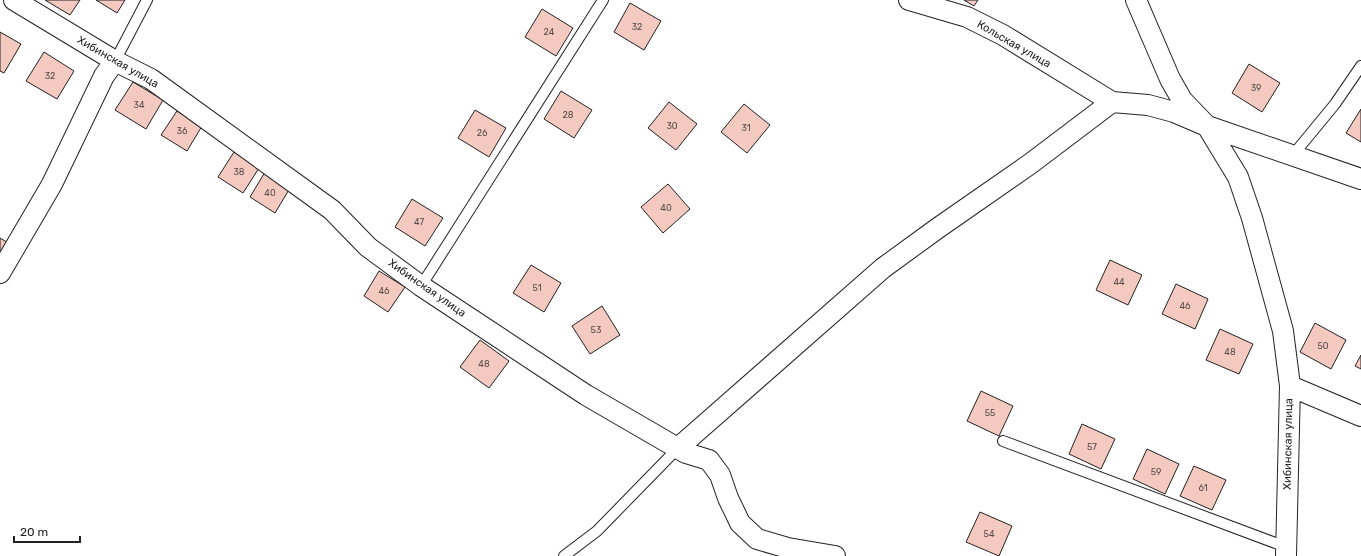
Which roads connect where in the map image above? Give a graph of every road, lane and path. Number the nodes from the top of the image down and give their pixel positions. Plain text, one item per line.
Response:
1 (14, 0) edge
2 (147, 0) edge
3 (603, 0) edge
4 (909, 0) edge
5 (1136, 0) edge
6 (114, 61) junction
7 (1361, 66) edge
8 (1112, 102) junction
9 (1207, 126) junction
10 (1293, 155) junction
11 (1361, 179) edge
12 (0, 273) edge
13 (421, 286) junction
14 (1290, 386) junction
15 (1361, 416) edge
16 (1003, 441) dead end
17 (678, 448) junction
18 (1286, 552) edge
19 (564, 556) edge
20 (835, 556) edge

1 - 6 street, Хибинская улица
2 - 6 lane
3 - 13 lane
4 - 8 street, Кольская улица
5 - 9 street
6 - 12 street
6 - 13 street, Хибинская улица
7 - 10 lane
8 - 9 street
8 - 17 street
9 - 10 street
9 - 14 street
10 - 11 street
13 - 17 street, Хибинская улица
14 - 15 street, Хибинская улица
14 - 18 street, Хибинская улица
16 - 18 lane
17 - 19 lane
17 - 20 street, Хибинская улица

